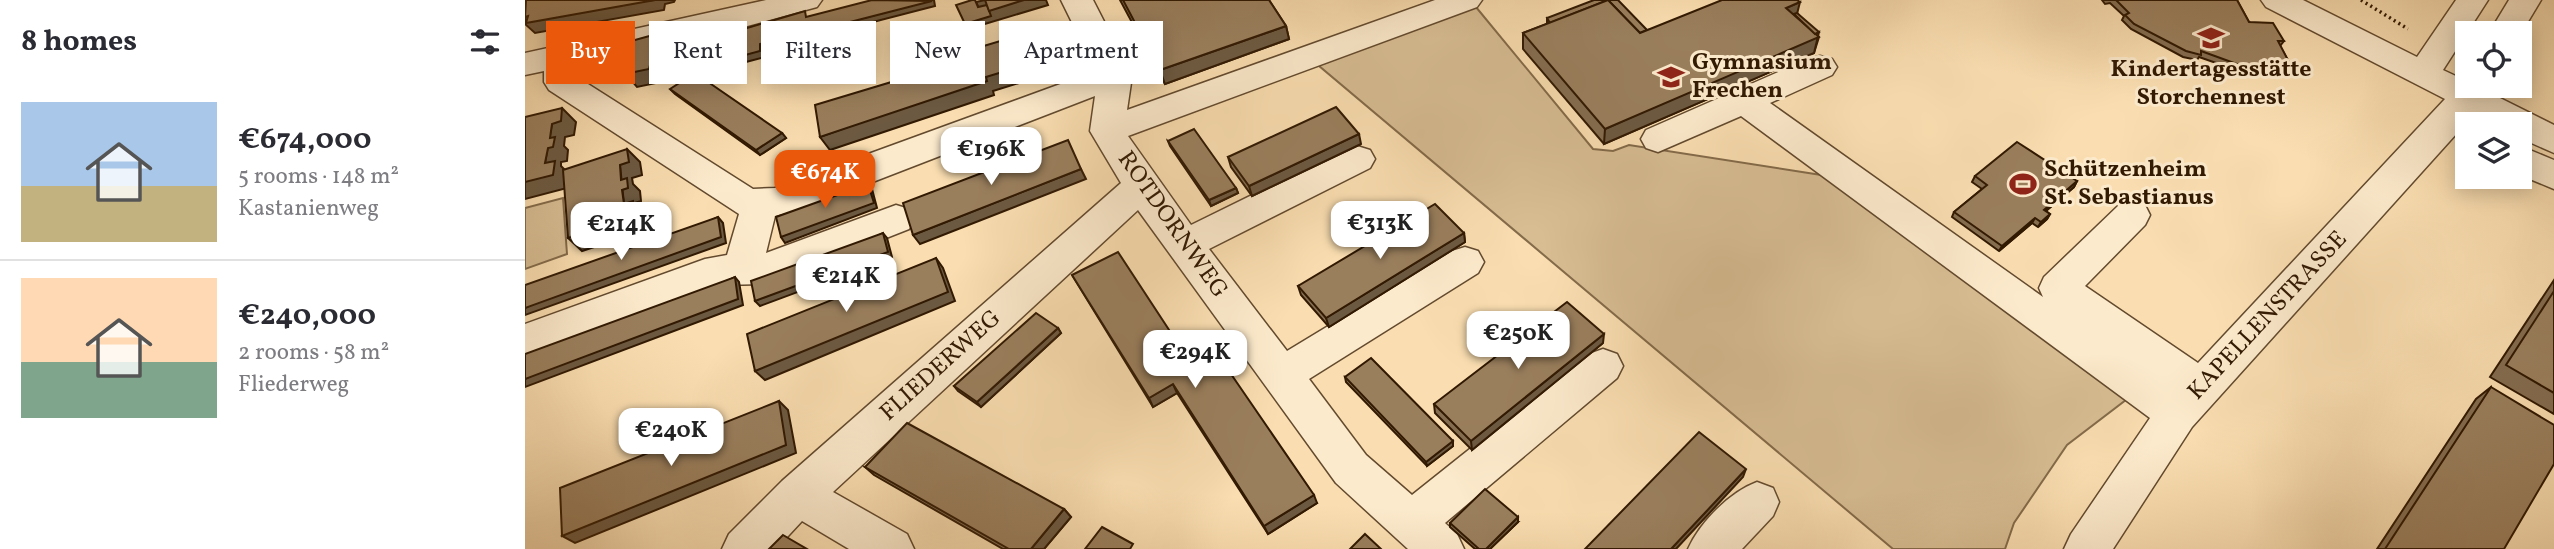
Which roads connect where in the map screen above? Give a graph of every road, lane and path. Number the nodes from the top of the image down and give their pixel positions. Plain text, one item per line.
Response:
1 (806, 0) edge
2 (1077, 0) edge
3 (1466, 0) edge
4 (2277, 0) edge
5 (2472, 0) edge
6 (2525, 0) edge
7 (1088, 21) edge
8 (2512, 21) edge
9 (635, 40) edge
10 (546, 60) edge
11 (525, 64) edge
12 (1820, 67) dead end
13 (2422, 75) junction
14 (564, 84) edge
15 (1094, 84) edge
16 (1114, 84) edge
17 (1744, 101) junction
18 (2463, 110) edge
19 (1107, 131) junction
20 (1658, 139) dead end
21 (2554, 140) edge
22 (1357, 159) dead end
23 (2532, 165) edge
24 (2554, 176) edge
25 (1141, 186) junction
26 (760, 203) junction
27 (2132, 215) dead end
28 (896, 219) dead end
29 (1184, 245) junction
30 (1465, 262) dead end
31 (743, 267) junction
32 (526, 341) edge
33 (1602, 366) dead end
34 (1280, 376) junction
35 (2189, 401) junction
36 (797, 495) junction
37 (1757, 502) dead end
38 (1427, 536) edge
39 (745, 549) edge
40 (891, 549) edge
41 (1711, 549) edge
42 (2087, 549) edge

1 - 9 street
2 - 7 street
3 - 19 street
4 - 13 street
5 - 13 street
6 - 8 street
10 - 11 street
12 - 17 street
13 - 18 street
14 - 26 street
15 - 26 street
16 - 19 street, ROTDORNWEG
17 - 20 street
17 - 35 street
18 - 21 street
18 - 35 street, KAPELLENSTRASSE
19 - 25 street, ROTDORNWEG
22 - 29 street
23 - 24 street
25 - 29 street, ROTDORNWEG
25 - 36 street, FLIEDERWEG
26 - 31 street
27 - 35 street
28 - 31 street
29 - 34 street, ROTDORNWEG
30 - 34 street
31 - 32 street
33 - 38 street
34 - 38 street, ROTDORNWEG
35 - 42 street, KAPELLENSTRASSE
36 - 39 street, FLIEDERWEG
36 - 40 street
37 - 41 street

